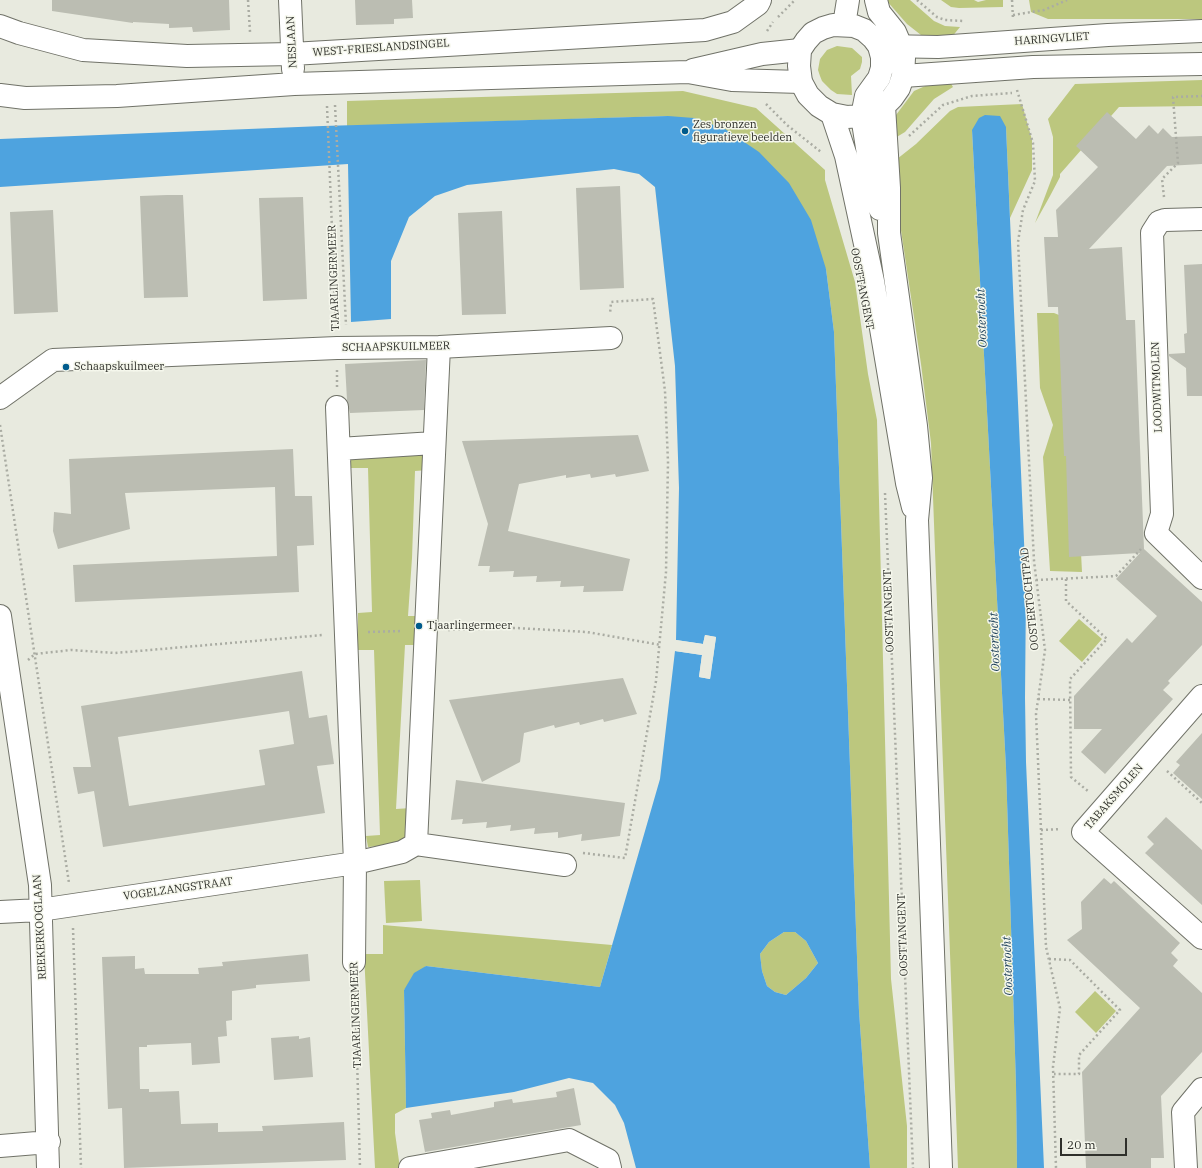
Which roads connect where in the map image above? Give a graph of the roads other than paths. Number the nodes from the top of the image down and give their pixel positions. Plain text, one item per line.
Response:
1 (290, 0) edge
2 (848, 0) edge
3 (759, 2) edge
4 (877, 6) edge
5 (844, 25) junction
6 (0, 26) edge
7 (1202, 31) edge
8 (879, 46) junction
9 (901, 46) junction
10 (800, 50) junction
11 (292, 54) junction
12 (1202, 64) edge
13 (688, 72) junction
14 (902, 76) junction
15 (801, 82) junction
16 (294, 84) junction
17 (0, 96) edge
18 (884, 106) junction
19 (832, 114) junction
20 (862, 116) junction
21 (1202, 219) edge
22 (888, 233) junction
23 (611, 338) dead end
24 (439, 347) junction
25 (0, 398) edge
26 (337, 407) road end
27 (434, 443) junction
28 (339, 450) junction
29 (917, 520) junction
30 (1202, 578) edge
31 (0, 616) edge
32 (1202, 696) edge
33 (416, 844) junction
34 (355, 863) junction
35 (565, 865) road end
36 (40, 910) junction
37 (0, 912) edge
38 (1202, 938) edge
39 (354, 962) road end
40 (1202, 1088) edge
41 (49, 1142) junction
42 (0, 1146) edge
43 (48, 1168) edge
44 (410, 1168) edge
45 (610, 1168) edge
46 (941, 1168) edge
47 (1186, 1168) edge

1 - 11 street, NESLAAN
2 - 5 street
3 - 11 street, WEST-FRIESLANDSINGEL
4 - 9 street
5 - 8 street
5 - 10 street
6 - 11 street, WEST-FRIESLANDSINGEL
7 - 9 street, HARINGVLIET
8 - 9 street, HARINGVLIET
8 - 20 street
9 - 14 street
10 - 13 street
10 - 15 street
11 - 16 street, NESLAAN
12 - 14 street
13 - 15 street
13 - 16 street
14 - 18 street
15 - 19 street
16 - 17 street
18 - 20 street
18 - 22 street, OOSTTANGENT
19 - 20 street
19 - 29 street, OOSTTANGENT
20 - 22 street, OOSTTANGENT
21 - 30 street, LOODWITMOLEN
22 - 29 street, OOSTTANGENT
23 - 24 street, SCHAAPSKUILMEER
24 - 25 street, SCHAAPSKUILMEER
24 - 27 street
26 - 28 street, TJAARLINGERMEER
27 - 28 street
27 - 33 street
28 - 34 street, TJAARLINGERMEER
29 - 46 street, OOSTTANGENT
31 - 36 street, REEKERKOOGLAAN
32 - 38 street, TABAKSMOLEN
33 - 34 street
33 - 35 street
34 - 36 street, VOGELZANGSTRAAT
34 - 39 street, TJAARLINGERMEER
36 - 37 street, VOGELZANGSTRAAT
36 - 41 street, REEKERKOOGLAAN
40 - 47 street
41 - 42 street
41 - 43 street, REEKERKOOGLAAN
44 - 45 street

